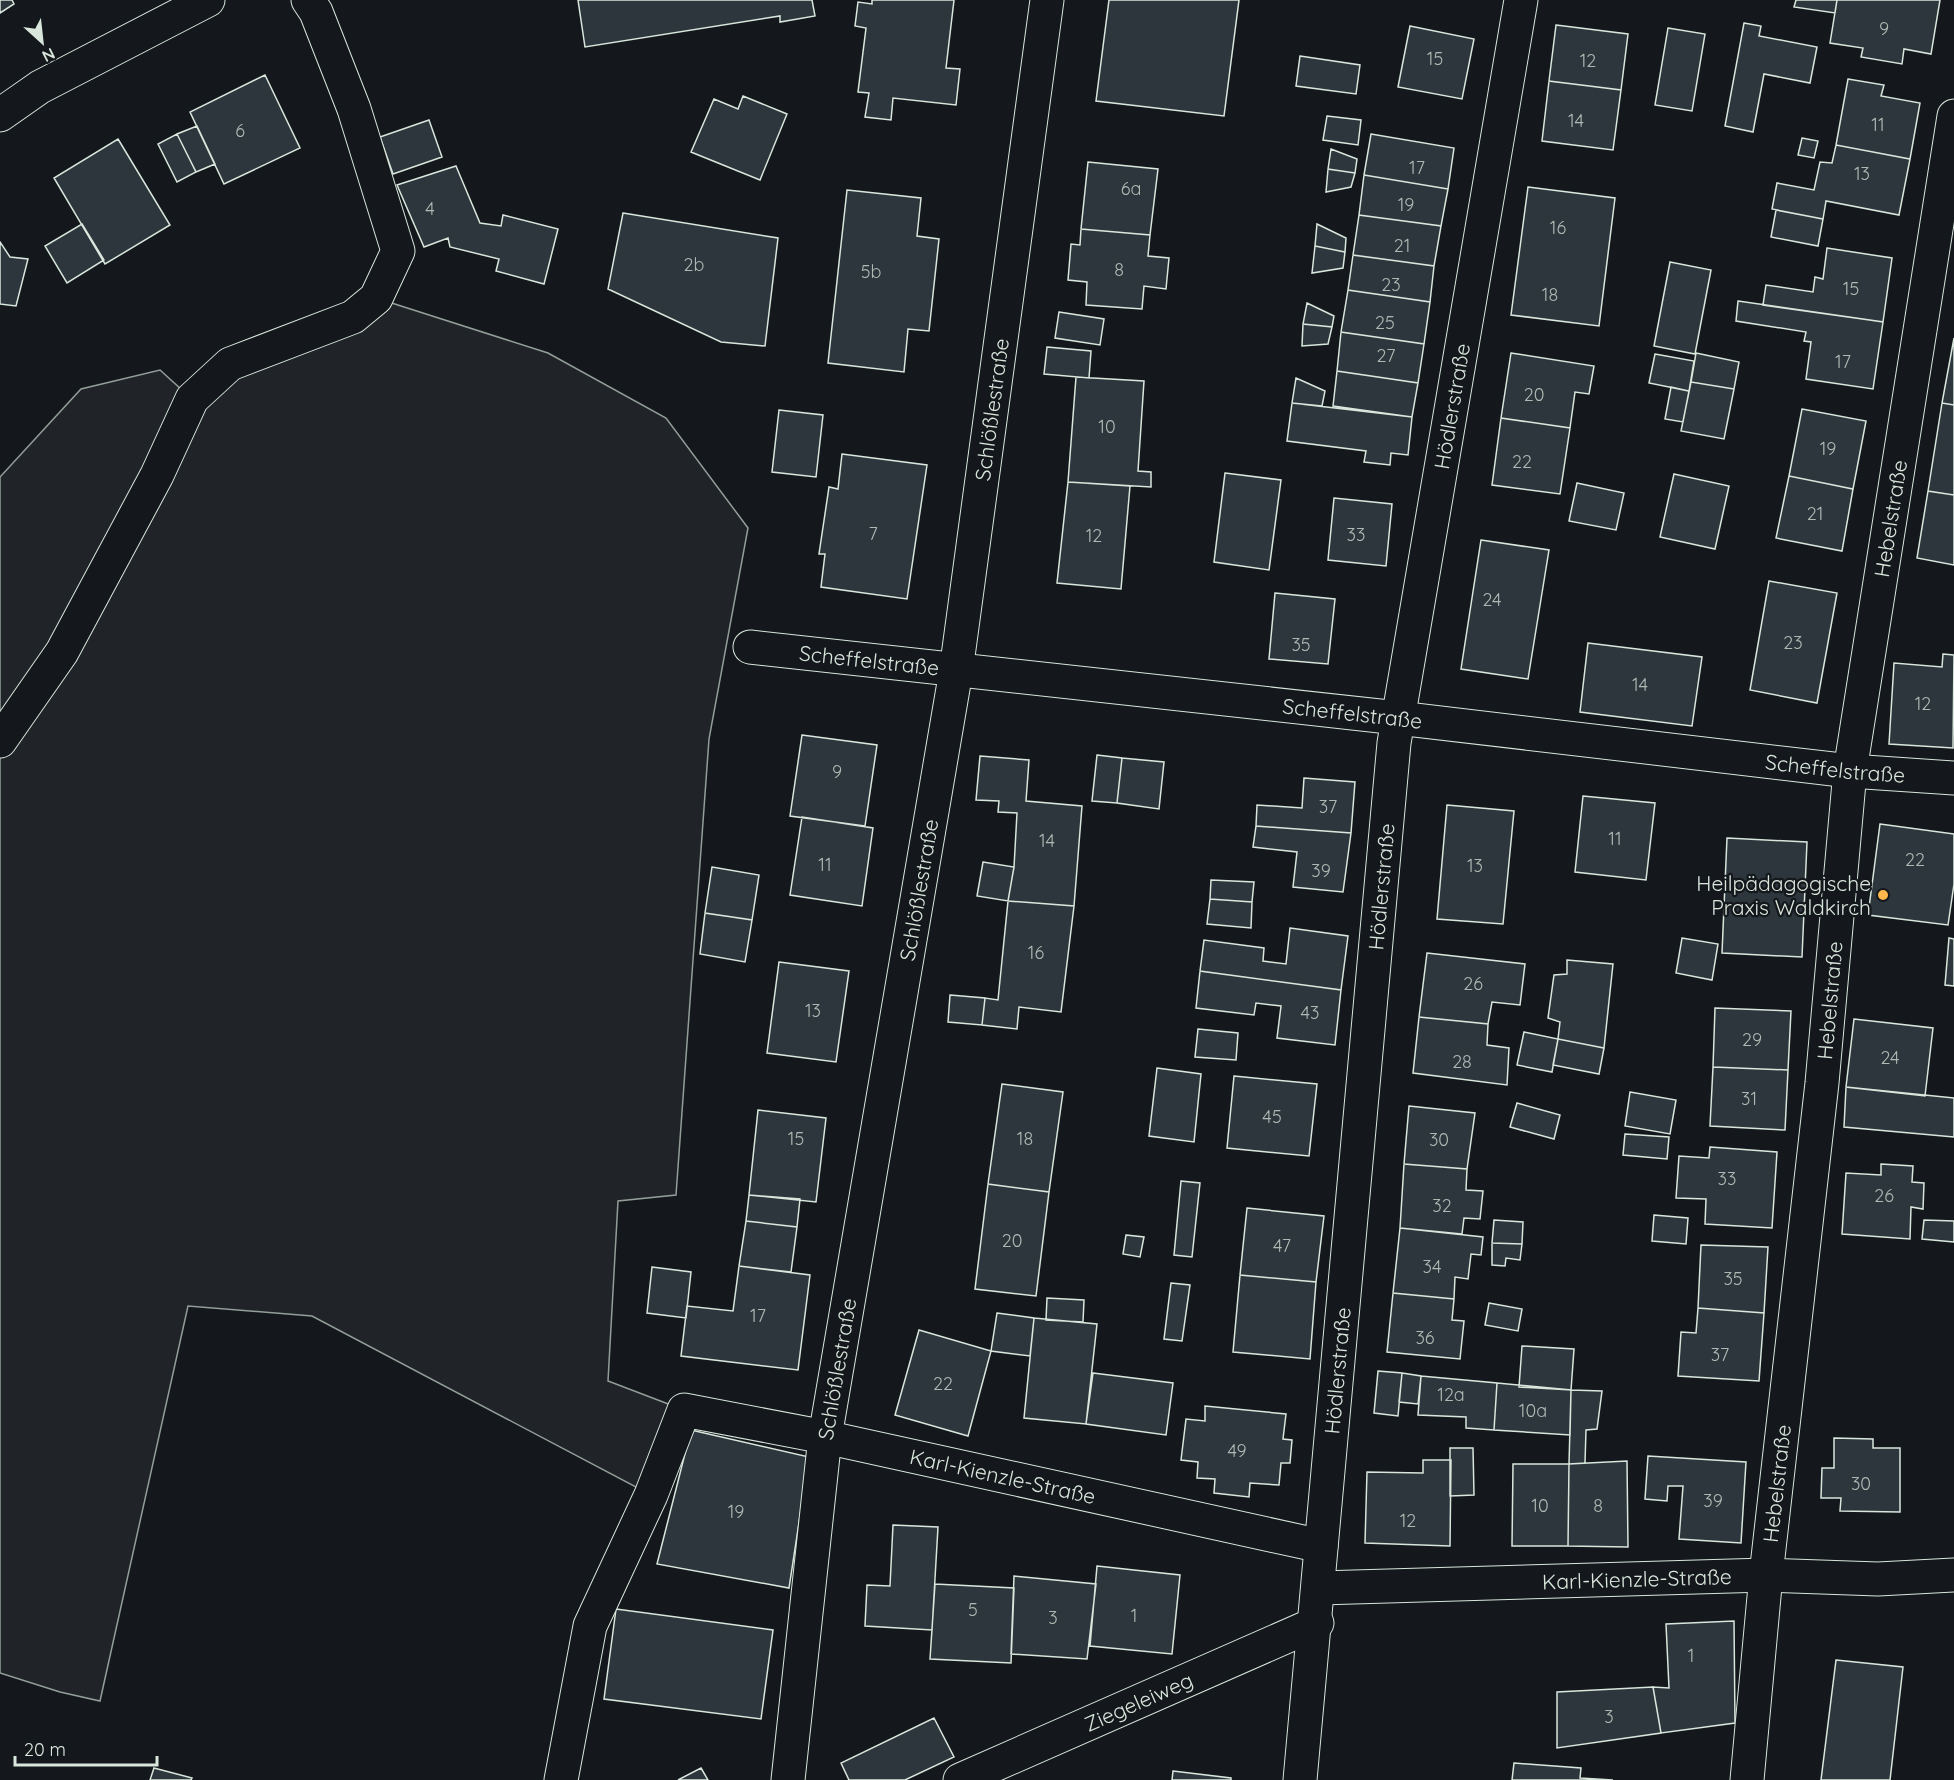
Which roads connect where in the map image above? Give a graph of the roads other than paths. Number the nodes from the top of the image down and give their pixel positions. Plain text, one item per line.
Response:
1 (208, 0) edge
2 (308, 0) edge
3 (1047, 0) edge
4 (1521, 0) edge
5 (0, 116) edge
6 (1954, 116) edge
7 (750, 647) dead end
8 (956, 671) junction
9 (1398, 718) junction
10 (0, 741) edge
11 (1850, 771) junction
12 (1954, 778) edge
13 (825, 1437) junction
14 (1321, 1546) junction
15 (1766, 1575) junction
16 (1954, 1575) edge
17 (1319, 1588) junction
18 (1317, 1623) junction
19 (561, 1780) edge
20 (788, 1780) edge
21 (960, 1780) edge
22 (1300, 1780) edge
23 (1747, 1780) edge

1 - 5 street
2 - 10 street
3 - 8 street, Schlößlestraße
4 - 9 street, Hödlerstraße
6 - 11 street, Hebelstraße
7 - 8 street, Scheffelstraße
8 - 9 street, Scheffelstraße
8 - 13 street, Schlößlestraße
9 - 11 street, Scheffelstraße
9 - 14 street, Hödlerstraße
11 - 12 street, Scheffelstraße
11 - 15 street, Hebelstraße
13 - 14 street, Karl-Kienzle-Straße
13 - 19 street, Karl-Kienzle-Straße
13 - 20 street, Schlößlestraße
14 - 17 street, Hödlerstraße
15 - 16 street, Karl-Kienzle-Straße
15 - 17 street, Karl-Kienzle-Straße
15 - 23 street, Hebelstraße
17 - 18 street, Hödlerstraße
18 - 21 street, Ziegeleiweg
18 - 22 street, Hödlerstraße

